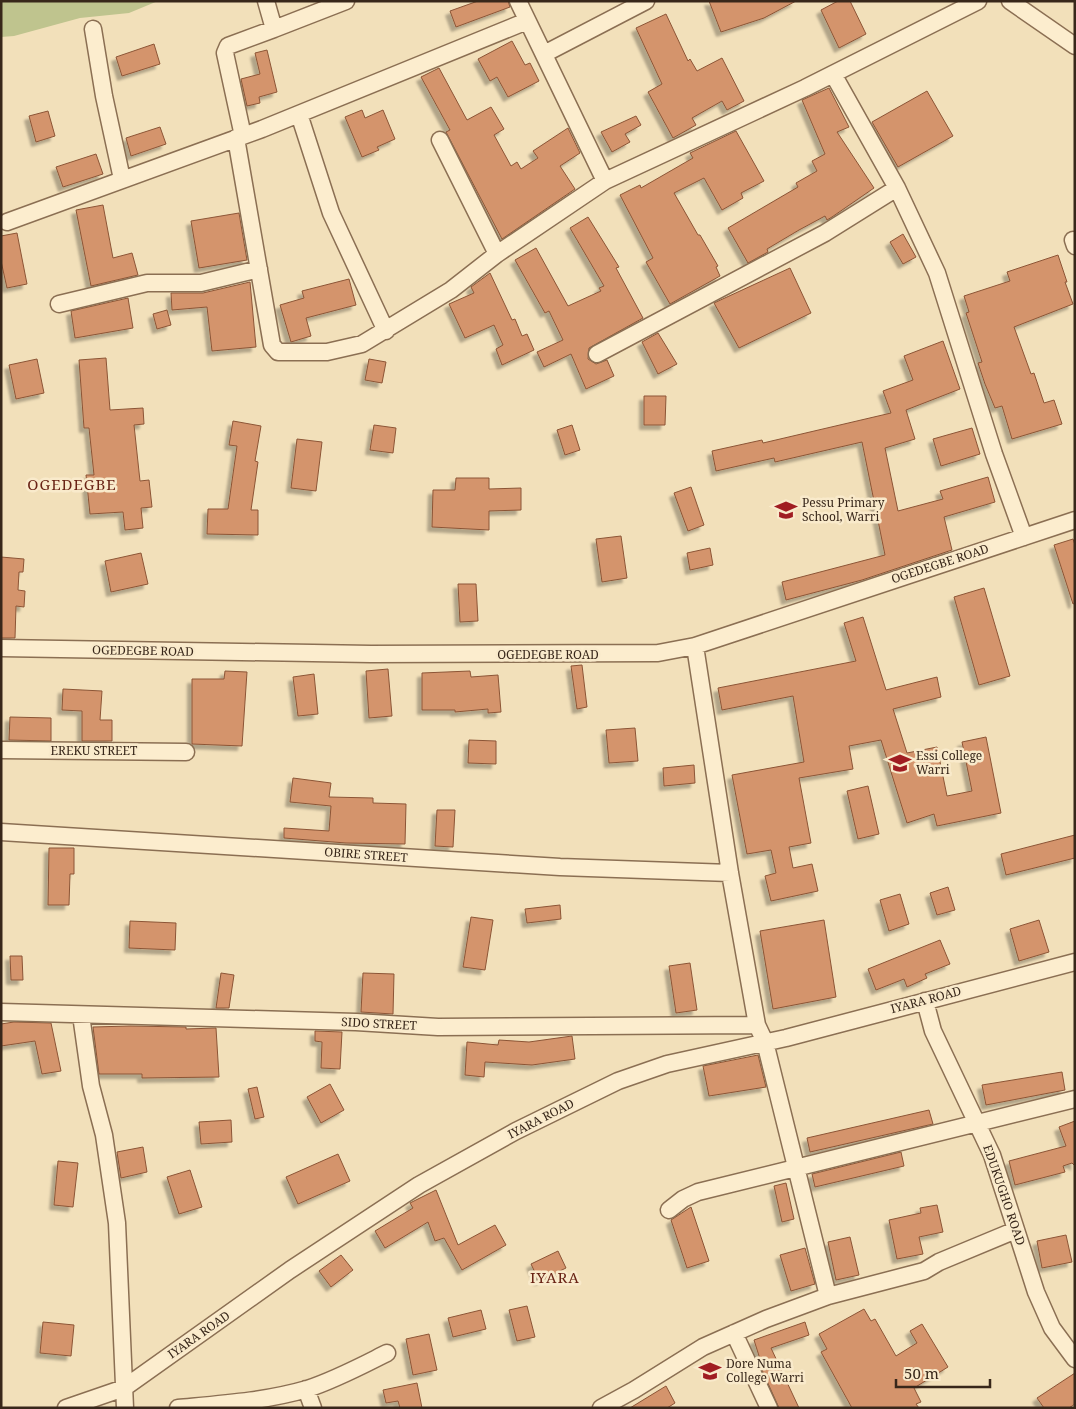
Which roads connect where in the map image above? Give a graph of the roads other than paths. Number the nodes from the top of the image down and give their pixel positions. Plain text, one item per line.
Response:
1 (266, 1) edge
2 (346, 1) edge
3 (518, 1) edge
4 (646, 1) edge
5 (978, 1) edge
6 (1010, 1) edge
7 (527, 21) junction
8 (93, 29) dead end
9 (274, 29) junction
10 (1075, 46) edge
11 (544, 54) junction
12 (833, 74) junction
13 (299, 114) junction
14 (240, 137) junction
15 (440, 140) dead end
16 (122, 179) junction
17 (605, 181) junction
18 (897, 188) junction
19 (7, 222) dead end
20 (497, 254) junction
21 (259, 269) junction
22 (59, 304) dead end
23 (386, 331) junction
24 (597, 354) dead end
25 (1075, 520) edge
26 (1024, 537) junction
27 (695, 646) junction
28 (1, 648) edge
29 (1, 750) edge
30 (186, 752) dead end
31 (1, 832) edge
32 (730, 873) junction
33 (1075, 962) edge
34 (924, 1000) junction
35 (1, 1012) edge
36 (81, 1015) junction
37 (756, 1025) junction
38 (765, 1042) junction
39 (1075, 1099) edge
40 (976, 1122) junction
41 (797, 1166) junction
42 (669, 1210) dead end
43 (1016, 1230) junction
44 (828, 1296) junction
45 (734, 1333) junction
46 (387, 1353) dead end
47 (1075, 1359) edge
48 (124, 1388) junction
49 (306, 1389) junction
50 (66, 1408) edge
51 (125, 1408) edge
52 (178, 1408) edge
53 (313, 1408) edge
54 (601, 1408) edge
55 (769, 1408) edge

1 - 9 street
2 - 9 street
3 - 7 street
4 - 11 street
5 - 12 street
6 - 10 street
7 - 11 street
7 - 13 street
8 - 16 street
9 - 14 street
11 - 17 street
12 - 17 street
12 - 18 street
13 - 14 street
13 - 23 street
14 - 16 street
14 - 21 street
15 - 20 street
16 - 19 street
17 - 20 street
18 - 24 street
18 - 26 street
20 - 23 street
21 - 22 street
21 - 23 street
25 - 26 street, OGEDEGBE ROAD
26 - 27 street, OGEDEGBE ROAD
27 - 28 street, OGEDEGBE ROAD
27 - 32 street
29 - 30 street, EREKU STREET
31 - 32 street, OBIRE STREET
32 - 37 street
33 - 34 street, IYARA ROAD
34 - 38 street, IYARA ROAD
34 - 40 street, EDUKUGHO ROAD
35 - 36 street, SIDO STREET
36 - 37 street, SIDO STREET
36 - 48 street
37 - 38 street
38 - 41 street
38 - 48 street, IYARA ROAD
39 - 40 street
40 - 41 street
40 - 43 street, EDUKUGHO ROAD
41 - 42 street
41 - 44 street
43 - 44 street
43 - 47 street, EDUKUGHO ROAD
44 - 45 street
45 - 54 street
45 - 55 street
46 - 49 street
48 - 50 street, IYARA ROAD
48 - 51 street
49 - 52 street
49 - 53 street

